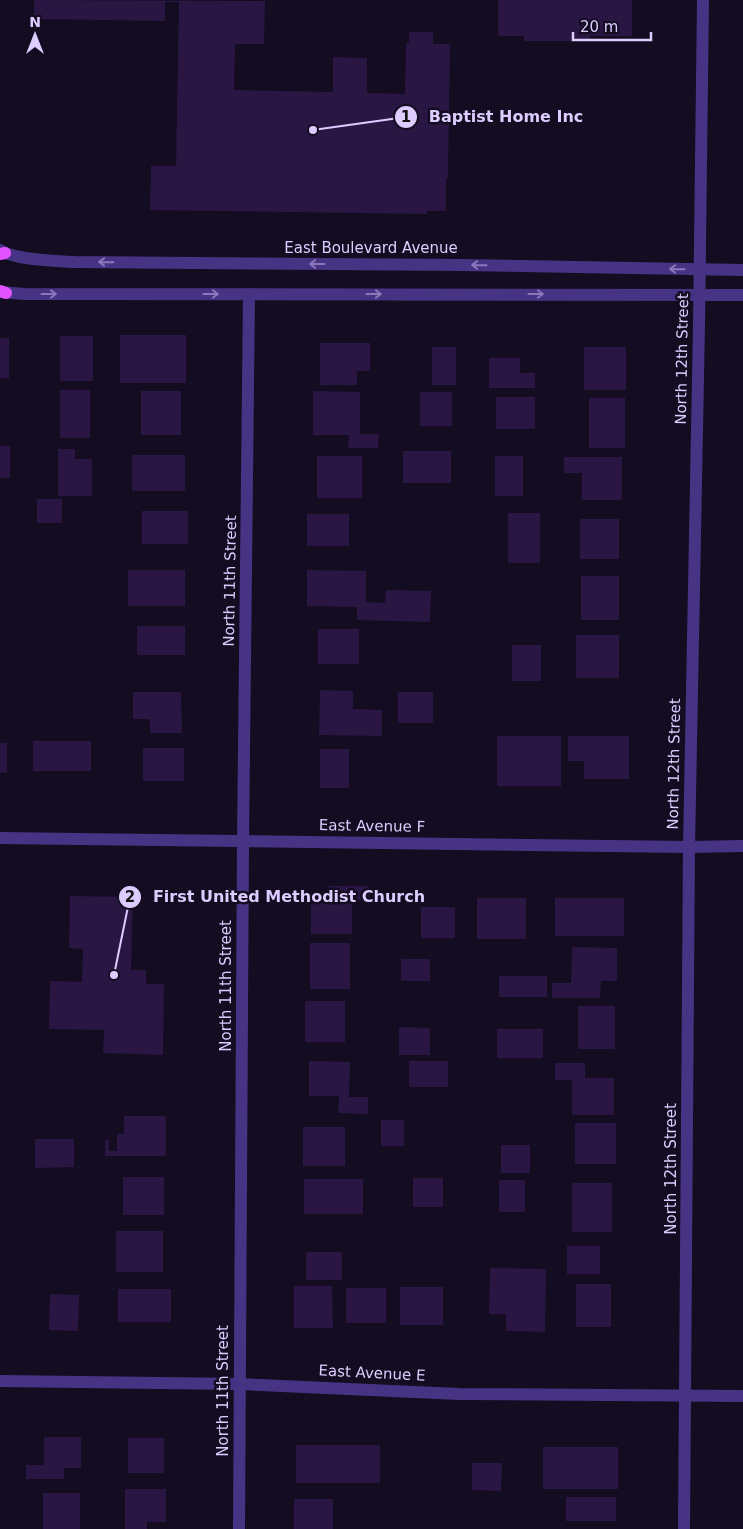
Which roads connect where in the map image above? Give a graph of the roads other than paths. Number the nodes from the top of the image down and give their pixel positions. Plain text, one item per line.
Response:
1 (703, 0) edge
2 (2, 252) edge
3 (700, 269) junction
4 (743, 270) edge
5 (2, 292) edge
6 (250, 294) junction
7 (699, 295) junction
8 (743, 295) edge
9 (0, 838) edge
10 (243, 841) junction
11 (743, 846) edge
12 (689, 847) junction
13 (0, 1382) edge
14 (239, 1384) junction
15 (743, 1396) edge
16 (686, 1397) junction
17 (239, 1529) edge
18 (684, 1529) edge

1 - 3 street, North 12th Street
3 -> 2 street, East Boulevard Avenue
3 - 4 street, East Boulevard Avenue
3 - 7 street, North 12th Street
5 -> 6 street
6 -> 7 street
6 - 10 street, North 11th Street
7 - 8 street
7 - 12 street, North 12th Street
9 - 10 street, East Avenue F
10 - 12 street, East Avenue F
10 - 14 street, North 11th Street
11 - 12 street, East Avenue F
12 - 16 street, North 12th Street
13 - 14 street, East Avenue E
14 - 16 street, East Avenue E
14 - 17 street, North 11th Street
15 - 16 street, East Avenue E
16 - 18 street, North 12th Street

